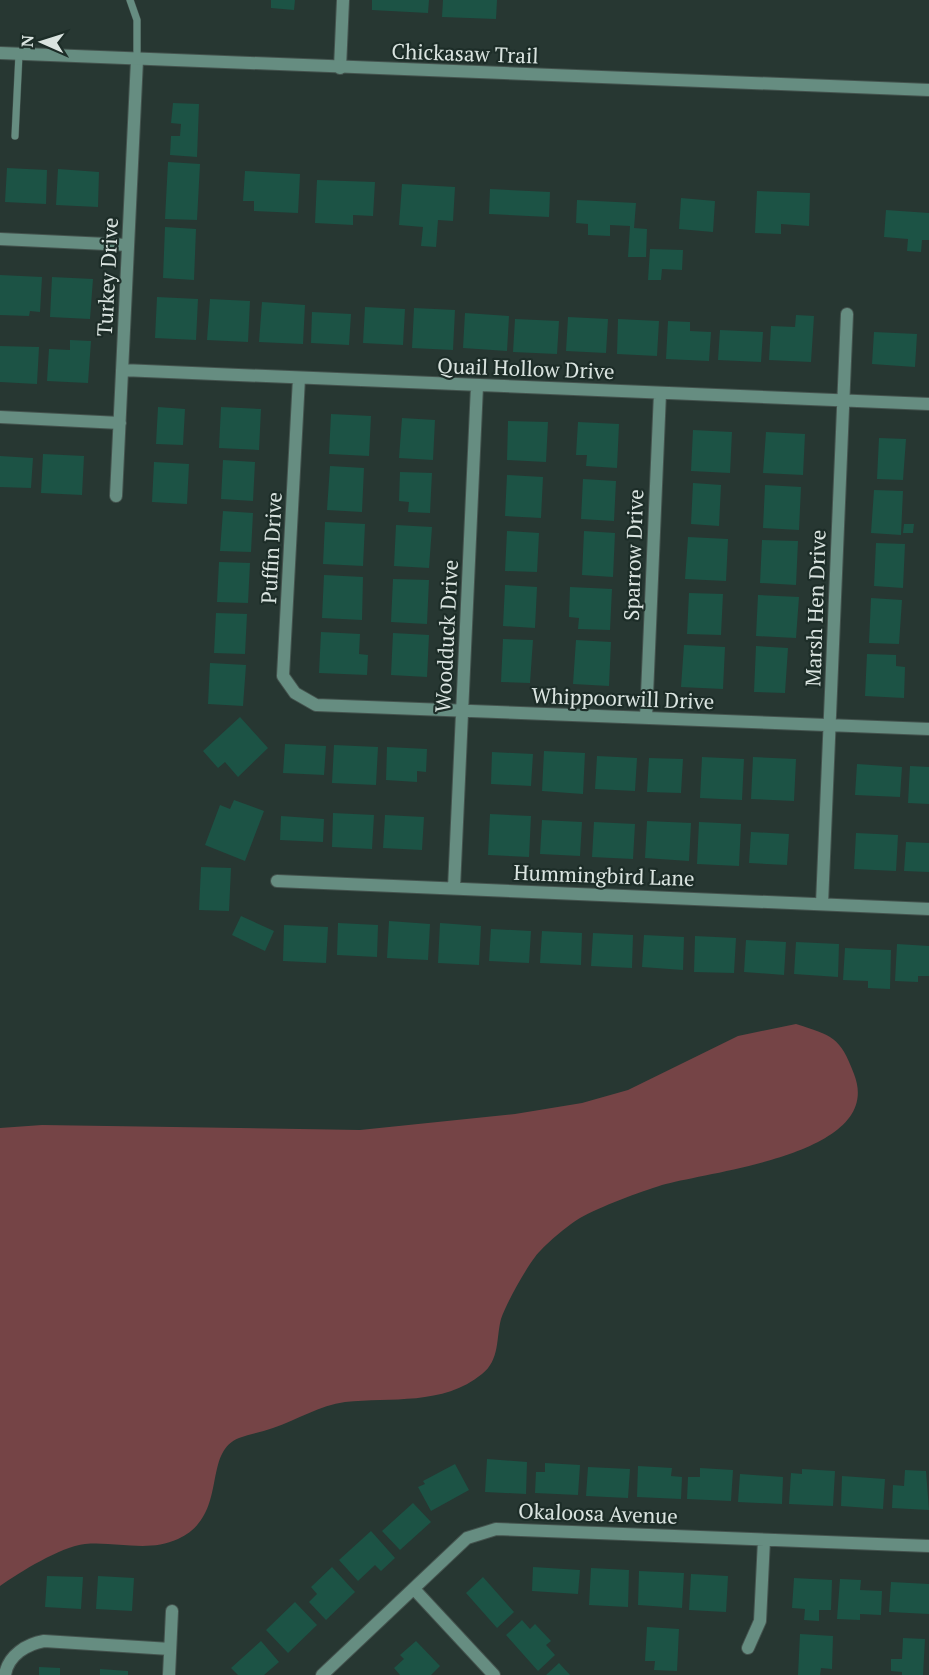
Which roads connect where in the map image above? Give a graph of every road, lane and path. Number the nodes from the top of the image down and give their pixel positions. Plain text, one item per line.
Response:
1 (130, 0) edge
2 (343, 0) edge
3 (0, 53) edge
4 (19, 54) junction
5 (137, 60) junction
6 (340, 68) junction
7 (929, 90) edge
8 (15, 136) dead end
9 (0, 239) edge
10 (128, 245) junction
11 (847, 314) dead end
12 (122, 370) junction
13 (300, 378) junction
14 (477, 386) junction
15 (660, 393) junction
16 (844, 401) junction
17 (929, 404) edge
18 (0, 417) edge
19 (120, 423) junction
20 (116, 496) dead end
21 (316, 705) joint
22 (462, 711) junction
23 (646, 718) junction
24 (830, 725) junction
25 (929, 729) edge
26 (277, 881) dead end
27 (454, 888) junction
28 (822, 904) junction
29 (929, 909) edge
30 (765, 1540) junction
31 (929, 1546) edge
32 (414, 1589) junction
33 (172, 1611) dead end
34 (748, 1648) dead end
35 (170, 1649) junction
36 (5, 1675) edge
37 (169, 1675) edge
38 (322, 1675) edge
39 (494, 1675) edge

1 - 5 lane
2 - 6 street
3 - 4 street, Chickasaw Trail
4 - 5 street, Chickasaw Trail
4 - 8 lane
5 - 6 street, Chickasaw Trail
5 - 10 street, Turkey Drive
6 - 7 street, Chickasaw Trail
9 - 10 street
10 - 12 street, Turkey Drive
11 - 16 street, Marsh Hen Drive
12 - 13 street, Quail Hollow Drive
12 - 19 street, Turkey Drive
13 - 14 street, Quail Hollow Drive
13 - 21 street, Puffin Drive
14 - 15 street, Quail Hollow Drive
14 - 22 street, Woodduck Drive
15 - 16 street, Quail Hollow Drive
15 - 23 street, Sparrow Drive
16 - 17 street, Quail Hollow Drive
16 - 24 street, Marsh Hen Drive
18 - 19 street
19 - 20 street, Turkey Drive
21 - 22 street, Whippoorwill Drive
22 - 23 street, Whippoorwill Drive
22 - 27 street, Woodduck Drive
23 - 24 street, Whippoorwill Drive
24 - 25 street, Whippoorwill Drive
24 - 28 street, Marsh Hen Drive
26 - 27 street, Hummingbird Lane
27 - 28 street, Hummingbird Lane
28 - 29 street, Hummingbird Lane
30 - 31 street, Okaloosa Avenue
30 - 32 street, Okaloosa Avenue
30 - 34 street
32 - 38 street, Okaloosa Avenue
32 - 39 street
33 - 35 street
35 - 36 street
35 - 37 street

